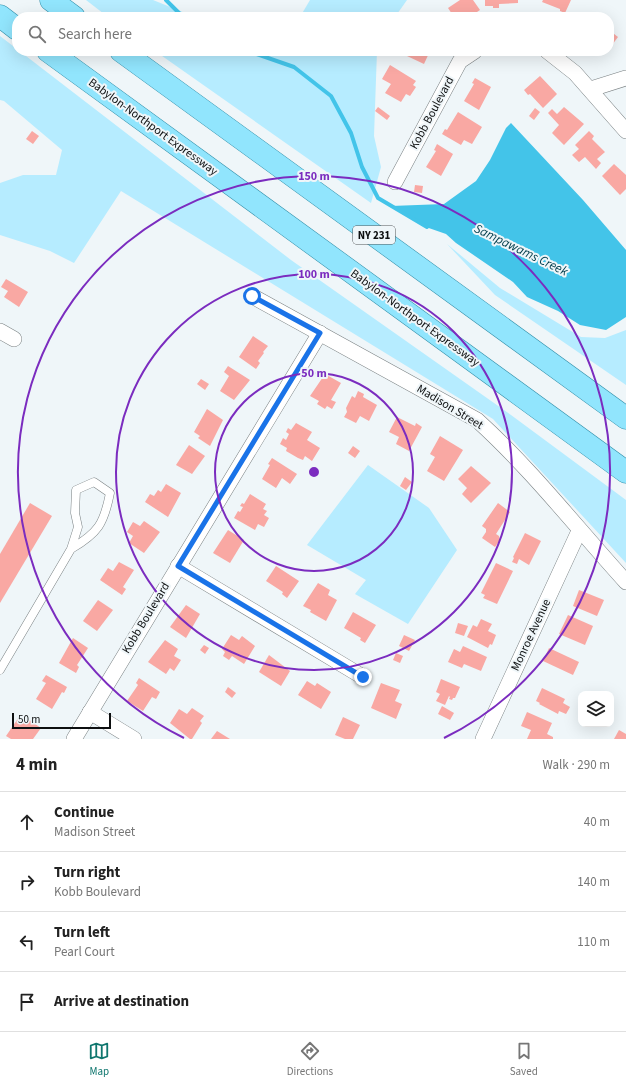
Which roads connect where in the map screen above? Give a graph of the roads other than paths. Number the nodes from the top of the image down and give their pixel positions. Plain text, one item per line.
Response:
1 (51, 0) edge
2 (67, 12) edge
3 (0, 16) edge
4 (12, 24) edge
5 (55, 56) edge
6 (128, 56) edge
7 (468, 56) edge
8 (553, 56) edge
9 (626, 78) edge
10 (590, 90) junction
11 (626, 131) edge
12 (395, 182) dead end
13 (252, 296) dead end
14 (0, 331) edge
15 (320, 333) junction
16 (14, 339) dead end
17 (626, 418) edge
18 (626, 472) edge
19 (579, 531) junction
20 (72, 549) junction
21 (178, 566) junction
22 (626, 582) edge
23 (0, 670) edge
24 (363, 677) dead end
25 (90, 712) junction
26 (74, 739) edge
27 (134, 739) edge
28 (483, 739) edge

1 - 2 main road
3 - 4 main road
5 - 18 main road, Babylon-Northport Expressway
6 - 17 main road, NY 231
7 - 12 street, Kobb Boulevard
8 - 10 street
9 - 10 street
10 - 11 street
13 - 15 street, Madison Street
14 - 16 street
15 - 19 street, Madison Street
15 - 21 street, Kobb Boulevard
19 - 22 street, Madison Street
19 - 28 street, Monroe Avenue
20 - 20 lane
20 - 23 lane
21 - 24 street
21 - 25 street, Kobb Boulevard
25 - 26 street, Kobb Boulevard
25 - 27 street

